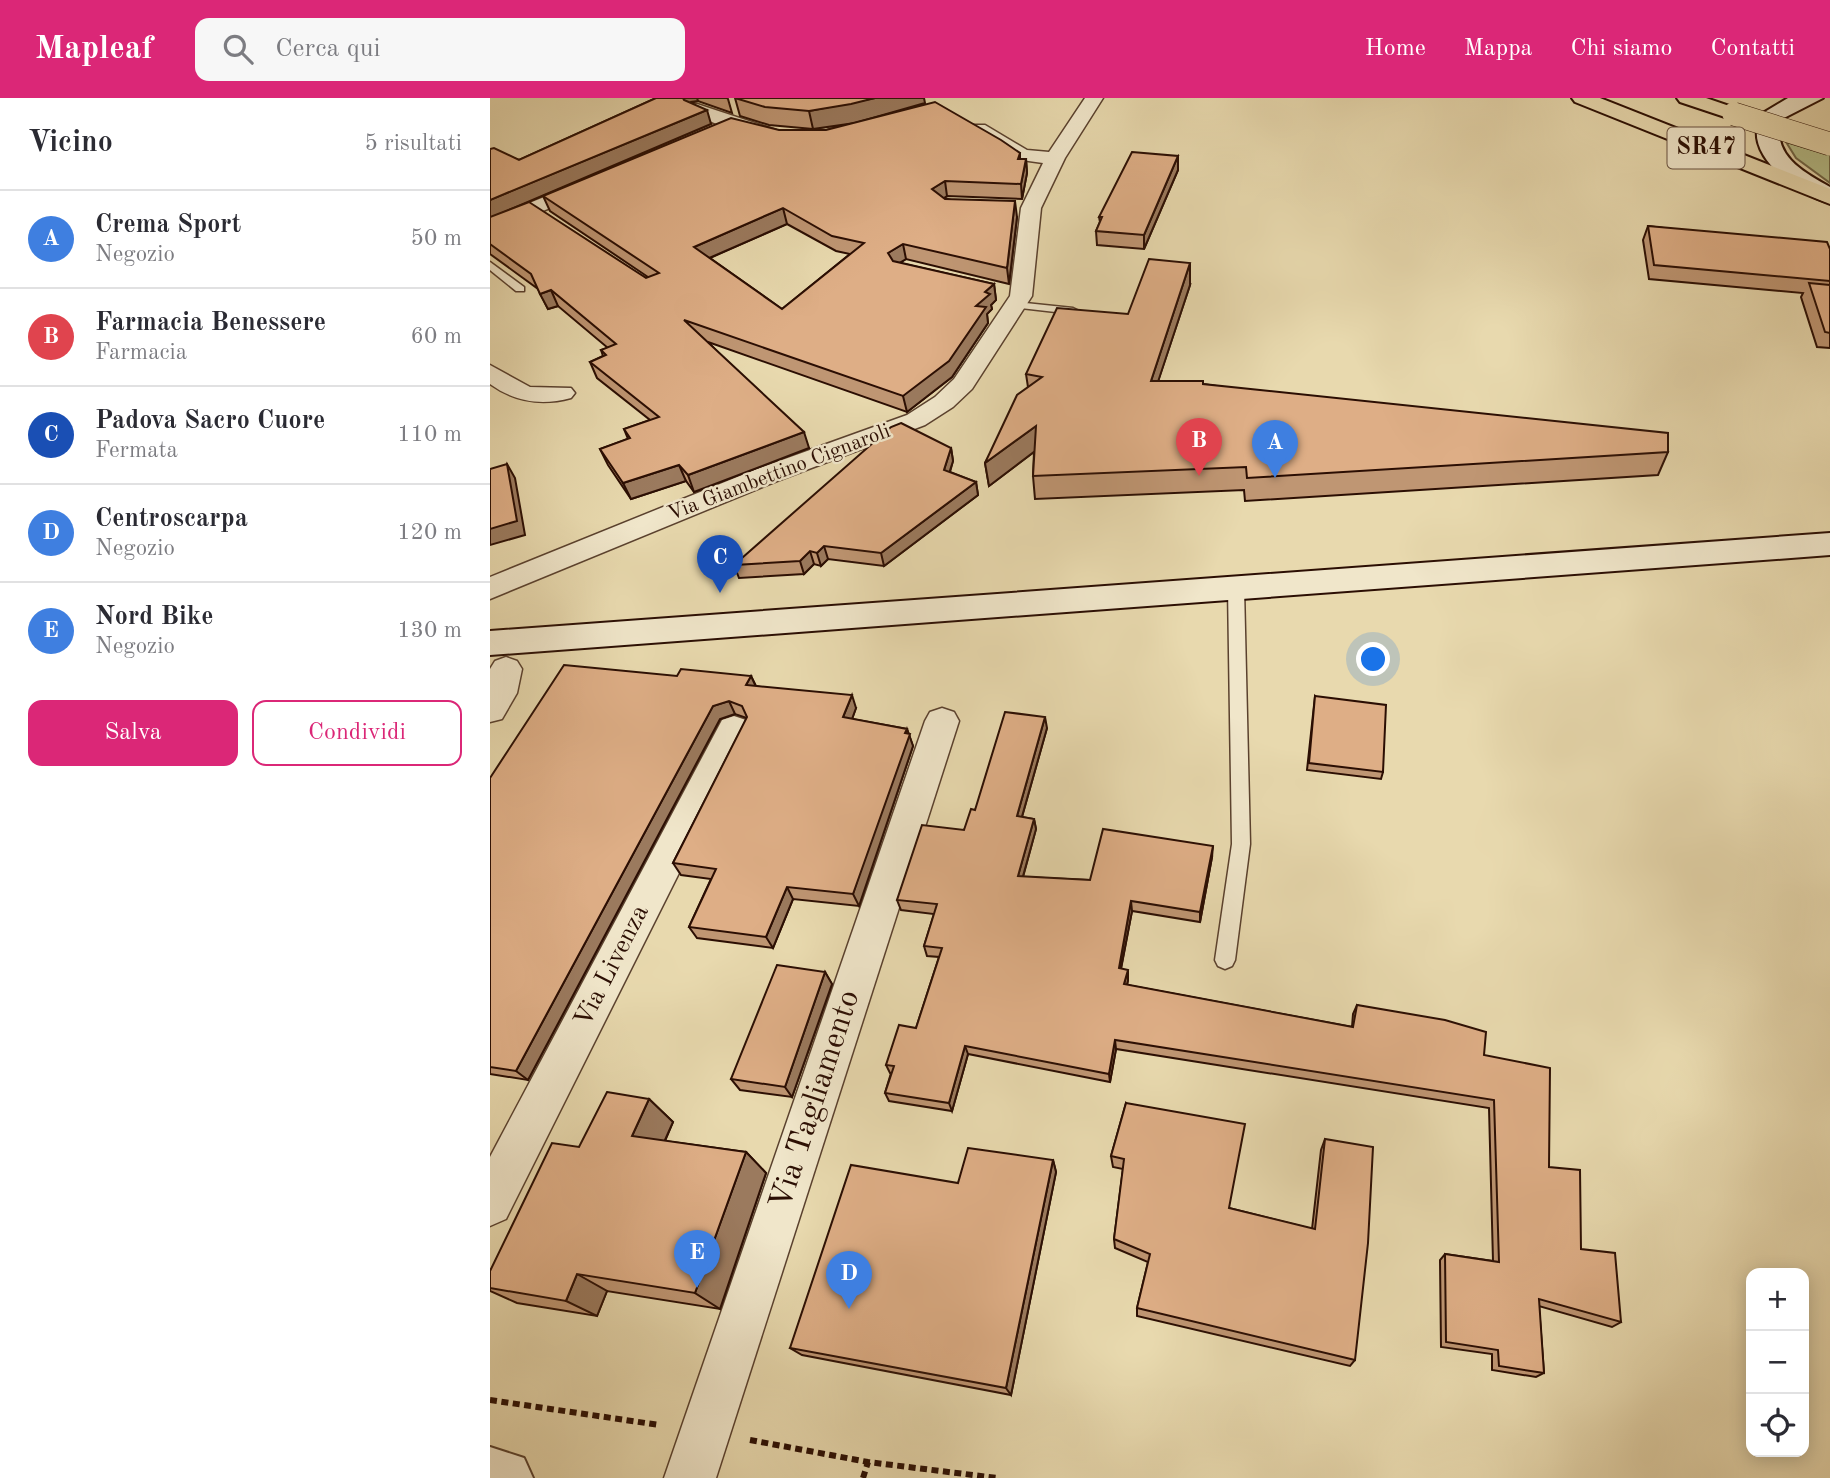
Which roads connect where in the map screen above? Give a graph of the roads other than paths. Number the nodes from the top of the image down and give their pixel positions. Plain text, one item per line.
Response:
1 (1094, 98) edge
2 (1582, 98) edge
3 (1687, 98) edge
4 (1755, 99) edge
5 (1815, 108) edge
6 (697, 109) edge
7 (959, 118) edge
8 (733, 124) junction
9 (708, 135) edge
10 (791, 137) edge
11 (1830, 145) edge
12 (1055, 159) junction
13 (609, 177) edge
14 (1830, 197) edge
15 (534, 208) junction
16 (553, 220) edge
17 (490, 227) edge
18 (490, 265) edge
19 (520, 289) edge
20 (1010, 297) junction
21 (1073, 311) edge
22 (490, 372) edge
23 (562, 393) dead end
24 (1822, 548) edge
25 (1236, 588) junction
26 (490, 589) edge
27 (498, 656) edge
28 (490, 709) edge
29 (943, 722) dead end
30 (734, 729) dead end
31 (1226, 960) dead end
32 (490, 1203) edge
33 (490, 1476) edge
34 (504, 1478) edge
35 (690, 1478) edge

1 - 12 street, Via Giambettino Cignaroli
2 - 14 highway, SR47
3 - 11 highway, SR47, bridge
4 - 5 highway, SR47
5 - 14 main road, SR47
6 - 8 street
7 - 12 street
8 - 9 street
8 - 10 street
12 - 20 street, Via Giambettino Cignaroli
13 - 15 street
15 - 16 lane
15 - 17 street
18 - 19 lane
20 - 21 lane
20 - 26 street, Via Giambettino Cignaroli
22 - 23 street
24 - 25 main road
25 - 27 main road
25 - 31 lane
27 - 28 street
29 - 35 street, Via Tagliamento
30 - 32 street, Via Livenza
33 - 34 main road

